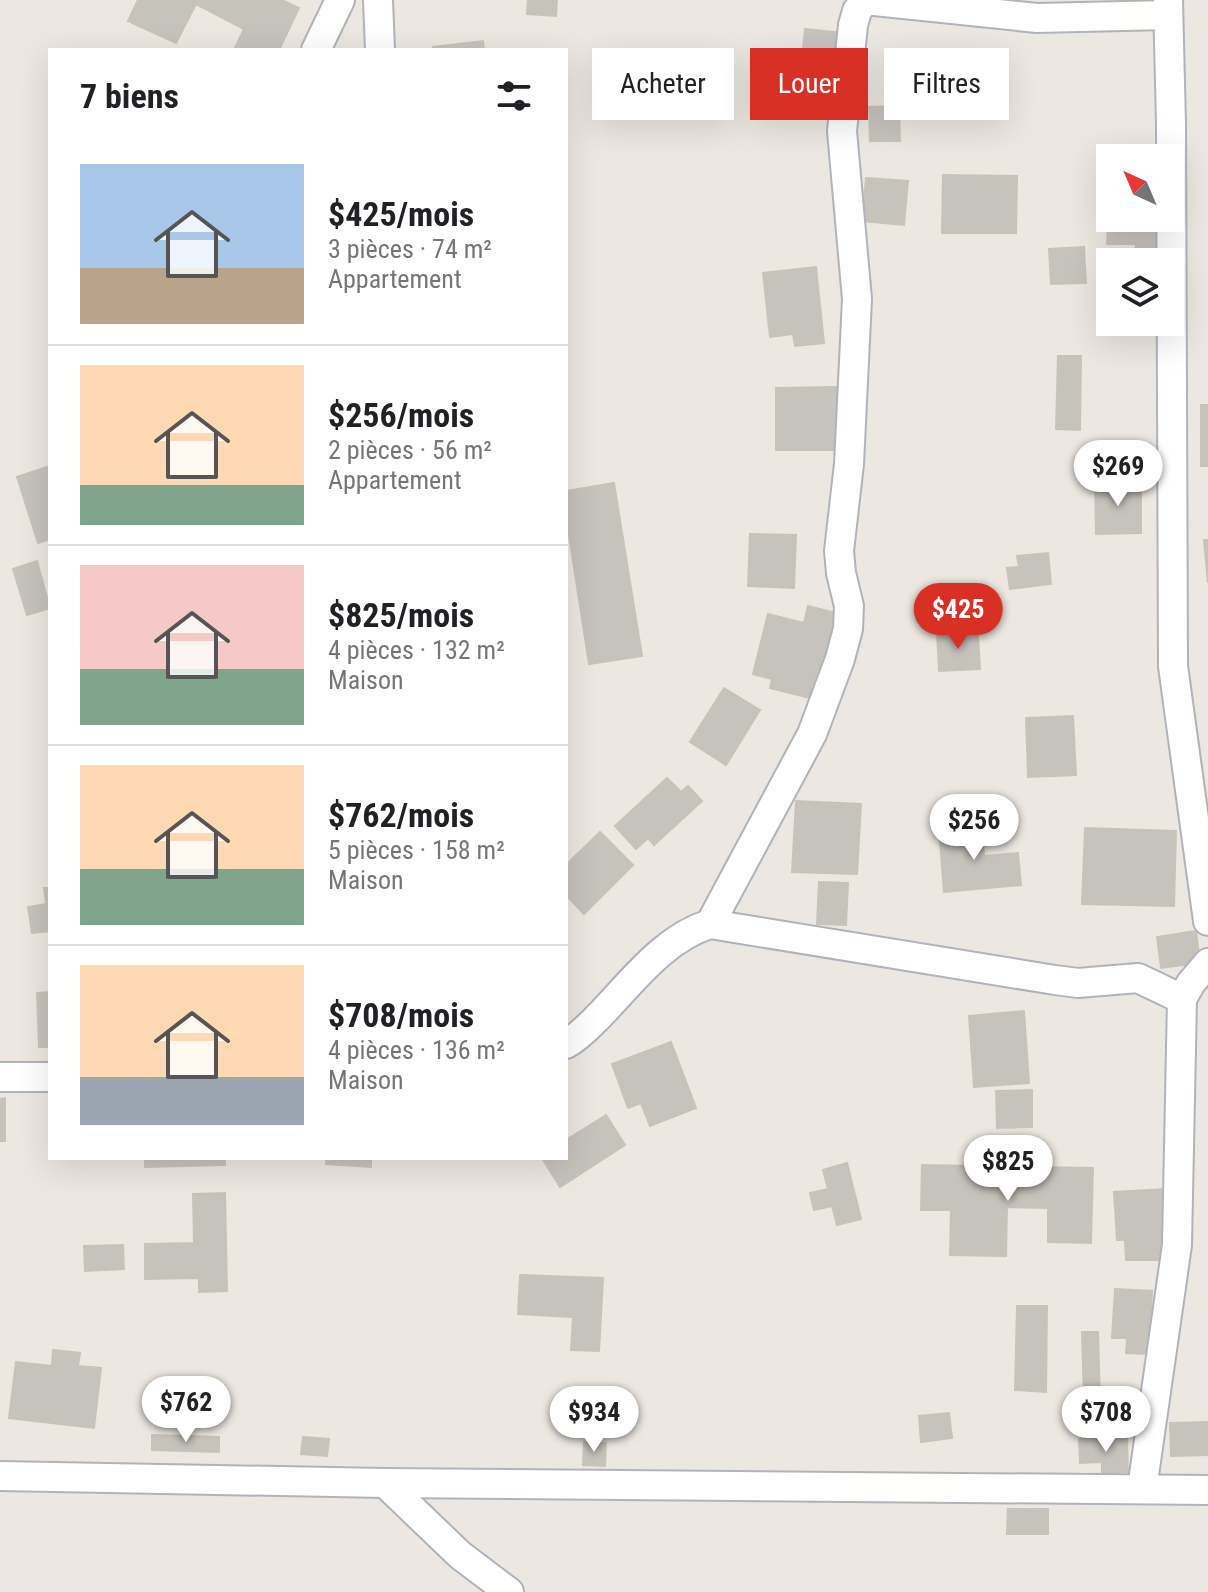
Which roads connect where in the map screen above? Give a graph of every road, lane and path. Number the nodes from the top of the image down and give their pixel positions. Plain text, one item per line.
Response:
1 (340, 0) edge
2 (378, 0) edge
3 (1168, 7) edge
4 (317, 48) edge
5 (380, 48) edge
6 (1208, 921) edge
7 (710, 924) junction
8 (1208, 963) edge
9 (1182, 999) junction
10 (568, 1043) edge
11 (0, 1077) edge
12 (48, 1077) edge
13 (0, 1476) edge
14 (385, 1483) junction
15 (1142, 1489) junction
16 (1208, 1490) edge
17 (509, 1592) edge

1 - 4 street
2 - 5 street
3 - 6 street
3 - 7 street
7 - 9 street
7 - 10 street
8 - 9 street
9 - 15 street
11 - 12 street
13 - 14 street
14 - 15 street
14 - 17 street
15 - 16 street

